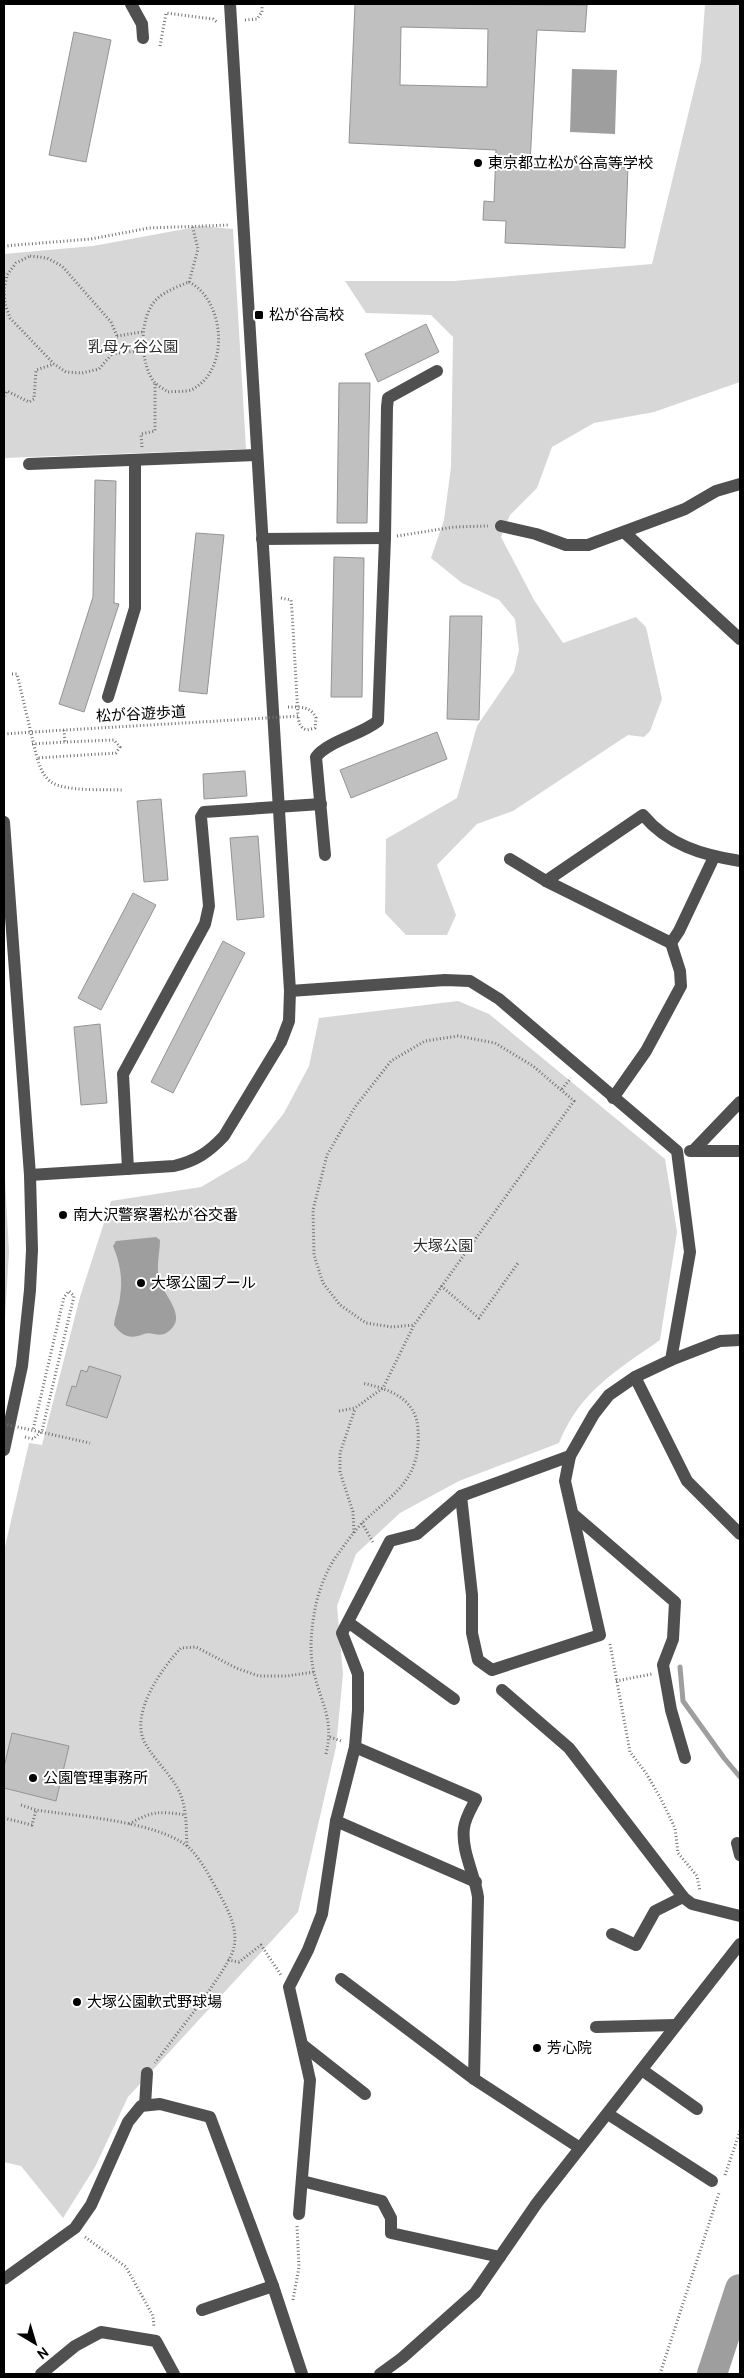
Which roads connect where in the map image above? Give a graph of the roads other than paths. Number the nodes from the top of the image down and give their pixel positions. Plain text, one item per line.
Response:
1 (131, 4) edge
2 (230, 4) edge
3 (143, 38) dead end
4 (437, 371) dead end
5 (257, 455) junction
6 (139, 460) junction
7 (29, 464) dead end
8 (740, 484) edge
9 (501, 526) road end
10 (624, 532) junction
11 (385, 538) junction
12 (262, 539) junction
13 (740, 639) edge
14 (108, 697) dead end
15 (321, 804) junction
16 (280, 807) junction
17 (4, 822) edge
18 (325, 855) dead end
19 (714, 857) junction
20 (510, 859) dead end
21 (740, 862) edge
22 (546, 881) junction
23 (8, 938) edge
24 (671, 943) junction
25 (290, 991) junction
26 (613, 1098) junction
27 (740, 1102) edge
28 (677, 1151) junction
29 (693, 1151) junction
30 (740, 1151) edge
31 (128, 1169) junction
32 (30, 1175) junction
33 (740, 1340) edge
34 (672, 1360) junction
35 (635, 1377) junction
36 (4, 1450) edge
37 (570, 1456) junction
38 (461, 1496) junction
39 (573, 1514) junction
40 (740, 1534) edge
41 (348, 1622) junction
42 (502, 1690) dead end
43 (454, 1699) dead end
44 (355, 1747) junction
45 (685, 1758) dead end
46 (336, 1821) junction
47 (476, 1882) junction
48 (683, 1897) junction
49 (740, 1916) edge
50 (612, 1934) dead end
51 (740, 1944) edge
52 (341, 1979) dead end
53 (675, 2025) junction
54 (596, 2027) dead end
55 (304, 2046) junction
56 (642, 2070) junction
57 (147, 2073) road end
58 (474, 2079) junction
59 (365, 2094) dead end
60 (144, 2105) junction
61 (697, 2109) dead end
62 (608, 2114) junction
63 (580, 2148) junction
64 (302, 2181) junction
65 (712, 2181) dead end
66 (299, 2214) road end
67 (500, 2257) junction
68 (4, 2279) edge
69 (273, 2286) junction
70 (202, 2310) dead end
71 (42, 2374) edge
72 (174, 2374) edge
73 (302, 2374) edge
74 (380, 2374) edge

1 - 3 street
2 - 5 street
4 - 11 street
5 - 6 street
5 - 12 street
6 - 7 street
6 - 14 street
8 - 10 street
9 - 10 street
10 - 13 street
11 - 12 street
11 - 15 street
12 - 16 street
15 - 16 street
15 - 18 street
16 - 25 street
16 - 31 street
17 - 23 street
19 - 21 street
19 - 22 street
19 - 24 street
20 - 22 street
22 - 24 street
23 - 32 street
24 - 26 street
25 - 26 street
25 - 31 street
26 - 28 street
27 - 29 street
28 - 29 street
28 - 34 street
29 - 30 street
31 - 32 street
32 - 36 street
33 - 34 street
34 - 35 street
35 - 37 street
35 - 40 street
37 - 38 street
37 - 39 street
38 - 39 street
38 - 41 street
39 - 45 street
41 - 43 street
41 - 44 street
42 - 48 street
44 - 46 street
44 - 47 street
46 - 47 street
46 - 55 street
47 - 58 street
48 - 49 street
48 - 50 street
51 - 53 street
52 - 58 street
53 - 54 street
53 - 56 street
55 - 59 street
55 - 64 street
56 - 61 street
56 - 62 street
57 - 60 street
58 - 63 street
60 - 68 street
60 - 69 street
62 - 63 street
62 - 65 street
63 - 67 street
64 - 66 street
64 - 67 street
67 - 74 street
69 - 70 street
69 - 73 street
71 - 72 street

